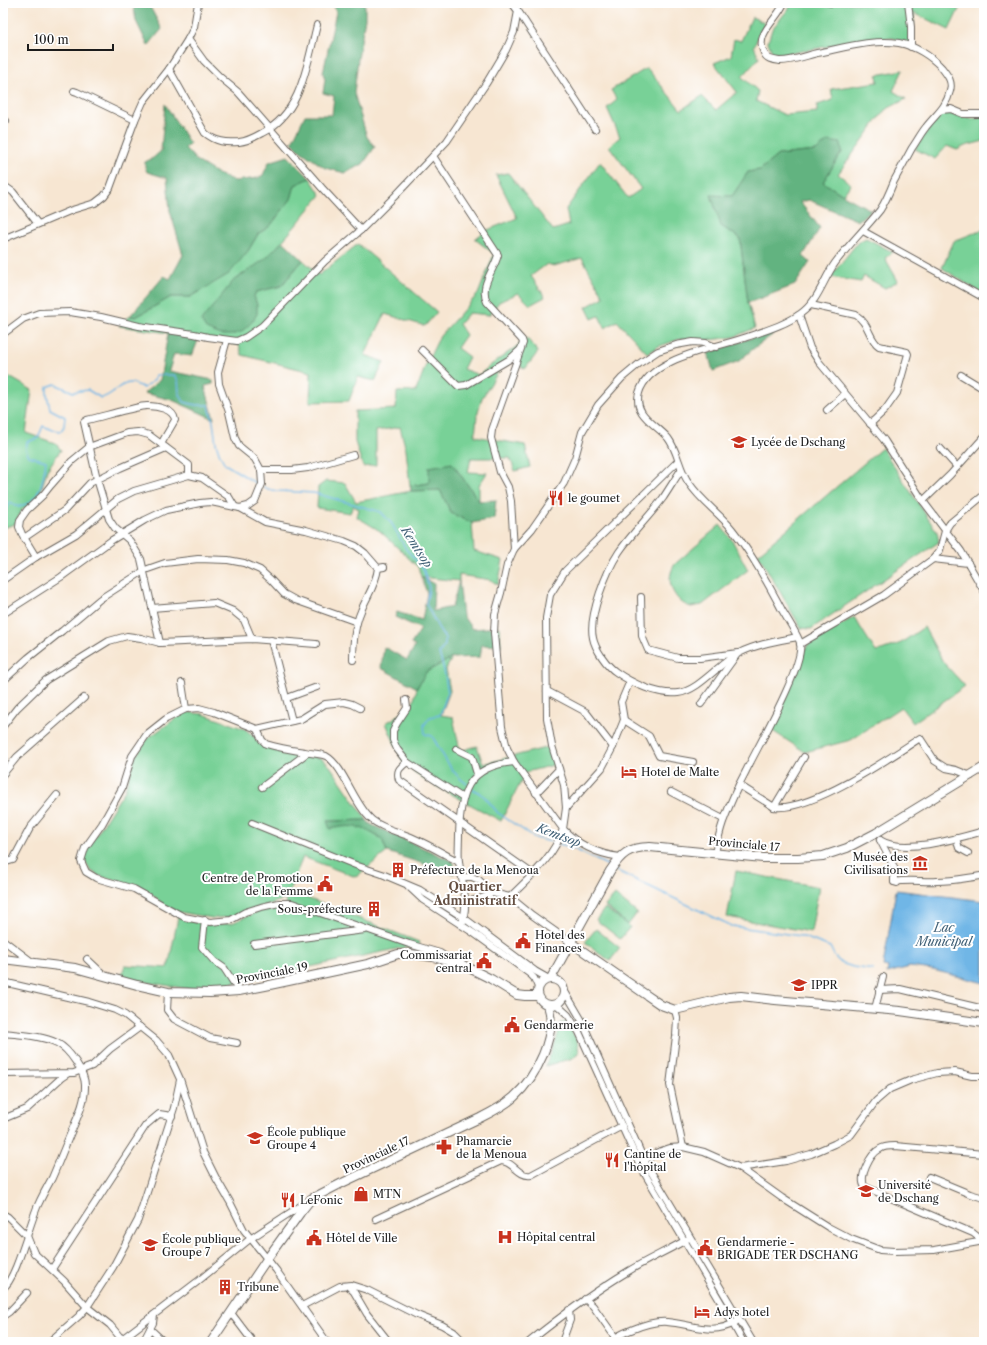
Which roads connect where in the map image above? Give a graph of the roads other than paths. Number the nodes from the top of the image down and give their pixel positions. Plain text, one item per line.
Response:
1 (198, 3) edge
2 (512, 3) edge
3 (784, 3) edge
4 (830, 3) edge
5 (833, 3) edge
6 (908, 3) edge
7 (518, 11) junction
8 (317, 25) dead end
9 (188, 39) junction
10 (911, 46) junction
11 (169, 69) junction
12 (74, 92) dead end
13 (942, 110) junction
14 (984, 114) edge
15 (135, 120) junction
16 (271, 129) junction
17 (595, 129) dead end
18 (433, 156) junction
19 (3, 185) edge
20 (38, 224) junction
21 (361, 230) junction
22 (863, 231) junction
23 (3, 239) edge
24 (984, 298) edge
25 (811, 305) junction
26 (799, 315) junction
27 (3, 334) edge
28 (228, 340) junction
29 (716, 347) junction
30 (521, 349) junction
31 (422, 350) dead end
32 (961, 375) dead end
33 (984, 389) edge
34 (845, 394) junction
35 (827, 410) dead end
36 (870, 424) junction
37 (984, 437) edge
38 (164, 446) junction
39 (89, 447) junction
40 (940, 448) dead end
41 (353, 455) dead end
42 (678, 461) junction
43 (957, 467) junction
44 (261, 470) junction
45 (681, 470) junction
46 (190, 476) junction
47 (97, 479) junction
48 (984, 495) edge
49 (923, 501) junction
50 (106, 508) junction
51 (238, 508) junction
52 (946, 531) junction
53 (122, 535) junction
54 (24, 538) junction
55 (514, 549) junction
56 (36, 557) junction
57 (933, 559) junction
58 (968, 563) junction
59 (145, 570) junction
60 (3, 580) edge
61 (984, 590) edge
62 (641, 598) dead end
63 (152, 608) junction
64 (3, 614) edge
65 (357, 622) junction
66 (797, 637) junction
67 (252, 638) junction
68 (271, 640) junction
69 (160, 643) junction
70 (316, 644) dead end
71 (800, 644) junction
72 (738, 653) junction
73 (353, 660) dead end
74 (3, 681) edge
75 (630, 681) junction
76 (182, 683) dead end
77 (316, 687) dead end
78 (547, 691) junction
79 (84, 698) dead end
80 (287, 698) junction
81 (406, 700) dead end
82 (701, 704) dead end
83 (360, 708) dead end
84 (186, 709) junction
85 (624, 720) junction
86 (292, 721) junction
87 (3, 726) edge
88 (257, 729) junction
89 (613, 748) junction
90 (456, 749) dead end
91 (307, 753) junction
92 (804, 757) dead end
93 (407, 762) junction
94 (514, 762) junction
95 (692, 762) dead end
96 (984, 766) edge
97 (559, 769) junction
98 (3, 774) edge
99 (477, 774) junction
100 (971, 776) junction
101 (739, 785) junction
102 (262, 787) dead end
103 (671, 792) dead end
104 (536, 793) junction
105 (57, 795) dead end
106 (463, 798) junction
107 (774, 807) junction
108 (566, 808) junction
109 (723, 820) junction
110 (460, 822) junction
111 (252, 823) dead end
112 (563, 829) junction
113 (984, 831) edge
114 (878, 836) junction
115 (956, 838) junction
116 (715, 853) junction
117 (968, 854) dead end
118 (617, 860) junction
119 (3, 862) edge
120 (459, 862) junction
121 (533, 874) junction
122 (462, 877) junction
123 (984, 877) edge
124 (407, 885) junction
125 (492, 892) junction
126 (510, 897) junction
127 (465, 901) junction
128 (464, 918) junction
129 (205, 920) junction
130 (461, 925) junction
131 (367, 930) junction
132 (3, 940) edge
133 (570, 942) junction
134 (254, 944) dead end
135 (3, 958) edge
136 (87, 959) dead end
137 (33, 962) junction
138 (452, 962) junction
139 (105, 976) junction
140 (883, 977) dead end
141 (550, 978) junction
142 (3, 982) edge
143 (564, 990) junction
144 (879, 990) junction
145 (239, 991) junction
146 (538, 991) junction
147 (168, 992) junction
148 (552, 1005) junction
149 (875, 1009) junction
150 (984, 1009) edge
151 (675, 1010) junction
152 (984, 1023) edge
153 (140, 1027) junction
154 (3, 1033) edge
155 (237, 1043) dead end
156 (592, 1055) junction
157 (80, 1070) junction
158 (3, 1074) edge
159 (67, 1074) junction
160 (984, 1076) edge
161 (180, 1079) junction
162 (172, 1116) junction
163 (3, 1119) edge
164 (622, 1126) junction
165 (683, 1147) junction
166 (984, 1154) edge
167 (641, 1162) junction
168 (740, 1168) junction
169 (929, 1177) dead end
170 (984, 1198) edge
171 (311, 1199) junction
172 (3, 1214) edge
173 (376, 1219) dead end
174 (27, 1236) junction
175 (690, 1237) junction
176 (250, 1239) junction
177 (684, 1241) junction
178 (983, 1241) edge
179 (267, 1259) junction
180 (52, 1269) junction
181 (348, 1286) junction
182 (3, 1288) edge
183 (27, 1293) dead end
184 (585, 1299) junction
185 (302, 1306) junction
186 (87, 1307) junction
187 (569, 1310) junction
188 (231, 1313) junction
189 (154, 1315) junction
190 (3, 1316) edge
191 (739, 1320) junction
192 (733, 1324) junction
193 (150, 1329) junction
194 (615, 1337) junction
195 (121, 1341) edge
196 (49, 1342) edge
197 (143, 1342) edge
198 (164, 1342) edge
199 (211, 1342) edge
200 (253, 1342) edge
201 (327, 1342) edge
202 (389, 1342) edge
203 (464, 1342) edge
204 (529, 1342) edge
205 (562, 1342) edge
206 (610, 1342) edge
207 (743, 1342) edge
208 (753, 1342) edge

1 - 9 street
2 - 7 street
3 - 10 street
4 - 5 street
6 - 10 street
7 - 17 street
7 - 18 street
8 - 16 street
9 - 11 street
9 - 16 street
10 - 13 street
11 - 15 street
11 - 16 street
12 - 15 street
13 - 14 street
13 - 22 street
15 - 20 street
16 - 21 street
18 - 21 street
18 - 30 street
19 - 20 street
20 - 23 street
21 - 28 street
22 - 24 street
22 - 25 street
25 - 26 street
25 - 36 street
26 - 29 street
26 - 34 street
27 - 28 street
28 - 44 street
29 - 42 street
29 - 55 street
30 - 31 street
30 - 55 street
32 - 33 street
34 - 35 street
34 - 36 street
36 - 49 street
37 - 43 street
38 - 39 street
38 - 39 street
38 - 46 street
38 - 47 street
39 - 47 street
39 - 54 street
40 - 43 street
41 - 44 street
42 - 45 street
42 - 78 street
43 - 49 street
44 - 51 street
45 - 66 street
45 - 75 street
46 - 50 street
46 - 51 street
47 - 50 street
47 - 54 street
48 - 52 street
49 - 52 street
50 - 53 street
50 - 56 street
51 - 53 street
51 - 65 street
52 - 57 street
52 - 58 street
53 - 59 street
53 - 64 street
54 - 56 street
55 - 94 street
56 - 60 street
57 - 58 street
57 - 71 street
58 - 61 street
59 - 63 street
59 - 65 street
59 - 74 street
62 - 72 street
63 - 67 street
63 - 69 street
65 - 73 street
66 - 71 street
66 - 72 street
67 - 68 street
67 - 69 street
68 - 70 street
68 - 80 street
69 - 87 street
71 - 101 street
72 - 75 street
72 - 82 street
75 - 85 street
76 - 84 street
77 - 80 street
78 - 89 street
78 - 97 street
79 - 98 street
80 - 86 street
81 - 93 street
83 - 86 street
84 - 88 street
84 - 129 street
85 - 89 street
85 - 95 street
86 - 88 street
88 - 91 street
89 - 108 street
90 - 99 street
91 - 102 street
91 - 120 street
92 - 107 street
93 - 106 street
93 - 110 street
94 - 99 street
94 - 104 street
96 - 100 main road, Provinciale 17
97 - 104 street
97 - 108 street
99 - 106 street
100 - 107 street
100 - 114 main road, Provinciale 17
101 - 107 street
101 - 109 street
103 - 109 street
104 - 112 street
105 - 119 street
106 - 110 street
108 - 112 street
109 - 116 street
110 - 120 street
110 - 121 street
111 - 124 street
112 - 118 street
112 - 121 street
113 - 115 street
114 - 115 street
114 - 116 main road, Provinciale 17
114 - 123 street
115 - 117 street
116 - 118 main road, Provinciale 17
118 - 133 main road, Provinciale 17
120 - 122 street
121 - 126 street
122 - 125 street
122 - 127 street
124 - 128 street
124 - 130 street
125 - 126 street
125 - 127 street
126 - 133 street
127 - 128 street
128 - 130 street
128 - 141 street
129 - 131 street
129 - 145 street
130 - 146 street
131 - 134 street
131 - 138 street
132 - 137 street
133 - 141 main road, Provinciale 17
133 - 151 main road
135 - 137 main road, Provinciale 19
136 - 139 street
137 - 139 main road, Provinciale 19
138 - 145 main road, Provinciale 19
138 - 146 main road, Provinciale 19
139 - 147 main road, Provinciale 19
140 - 144 street
141 - 143 main road
141 - 146 main road
142 - 153 street
143 - 148 main road
143 - 156 street
144 - 149 street
144 - 150 street
145 - 147 main road, Provinciale 19
146 - 148 main road
147 - 155 street
148 - 156 street
148 - 171 main road, Provinciale 17
149 - 151 main road
149 - 152 main road
151 - 165 street
153 - 157 street
153 - 161 street
154 - 157 street
156 - 164 street
156 - 167 street
157 - 159 street
157 - 174 street
158 - 159 street
159 - 163 street
160 - 168 street
161 - 162 street
161 - 176 street
162 - 180 street
162 - 186 street
164 - 167 street
164 - 173 street
165 - 167 street
165 - 168 street
166 - 178 street
167 - 175 street
167 - 177 street
168 - 178 street
169 - 170 street
171 - 176 street
171 - 179 main road, Provinciale 17
172 - 174 street
174 - 180 street
174 - 182 street
175 - 177 street
175 - 191 street
176 - 179 street
176 - 189 street
177 - 184 street
177 - 192 street
179 - 185 street
179 - 188 main road, Provinciale 17
180 - 186 street
181 - 185 street
181 - 202 street
181 - 203 street
183 - 190 street
184 - 187 street
184 - 194 street
185 - 201 street
186 - 195 street
186 - 196 street
187 - 204 street
187 - 205 street
188 - 199 main road, Provinciale 17
188 - 200 street
189 - 193 street
189 - 195 street
191 - 192 street
191 - 208 street
192 - 194 street
192 - 207 street
193 - 197 street
193 - 198 street
194 - 206 street

